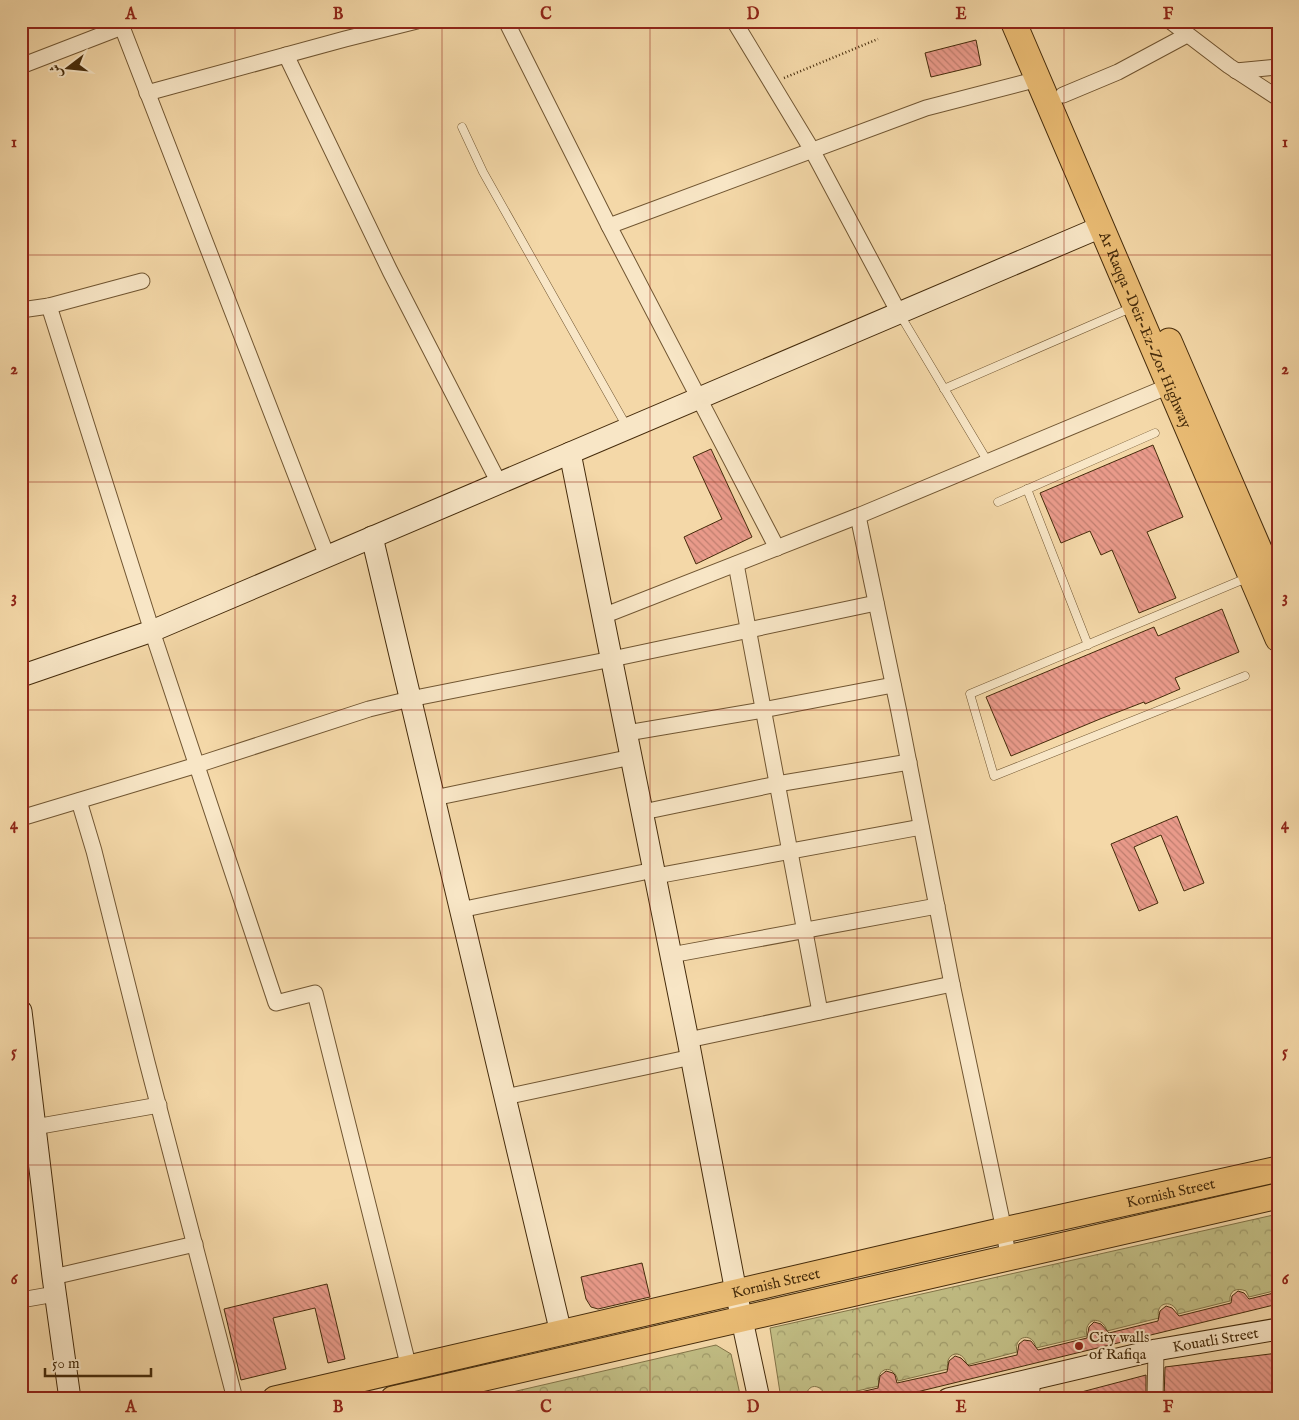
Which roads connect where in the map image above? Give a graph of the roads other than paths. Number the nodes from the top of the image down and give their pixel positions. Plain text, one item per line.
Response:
1 (417, 21) edge
2 (506, 21) edge
3 (734, 21) edge
4 (1013, 21) edge
5 (1031, 21) edge
6 (1170, 21) edge
7 (123, 24) edge
8 (1188, 35) junction
9 (286, 55) junction
10 (21, 66) edge
11 (1278, 67) edge
12 (1236, 71) junction
13 (1038, 79) junction
14 (147, 93) junction
15 (1063, 95) junction
16 (1278, 98) edge
17 (462, 127) dead end
18 (812, 150) junction
19 (609, 226) junction
20 (1101, 227) junction
21 (142, 282) dead end
22 (48, 306) junction
23 (1135, 306) junction
24 (21, 310) edge
25 (899, 313) junction
26 (1170, 386) junction
27 (944, 389) junction
28 (699, 398) junction
29 (628, 428) junction
30 (1155, 433) dead end
31 (570, 453) junction
32 (988, 462) junction
33 (499, 483) junction
34 (1027, 489) junction
35 (998, 502) dead end
36 (858, 516) junction
37 (372, 537) junction
38 (777, 548) junction
39 (327, 556) junction
40 (736, 564) junction
41 (1251, 577) junction
42 (1278, 593) edge
43 (876, 603) junction
44 (603, 616) junction
45 (152, 630) junction
46 (748, 630) junction
47 (1278, 639) edge
48 (1088, 645) junction
49 (612, 659) junction
50 (21, 676) edge
51 (1245, 676) dead end
52 (893, 685) junction
53 (410, 699) junction
54 (763, 710) junction
55 (627, 733) junction
56 (632, 757) junction
57 (908, 762) junction
58 (197, 765) junction
59 (777, 784) junction
60 (434, 798) junction
61 (79, 801) junction
62 (643, 812) junction
63 (21, 818) edge
64 (921, 827) junction
65 (790, 852) junction
66 (655, 873) junction
67 (937, 906) junction
68 (460, 910) junction
69 (804, 930) junction
70 (672, 955) junction
71 (952, 984) junction
72 (21, 1011) edge
73 (820, 1012) junction
74 (690, 1049) junction
75 (504, 1097) junction
76 (159, 1105) junction
77 (30, 1136) edge
78 (1278, 1169) edge
79 (1278, 1196) edge
80 (1004, 1230) junction
81 (195, 1244) junction
82 (1008, 1257) junction
83 (54, 1285) junction
84 (736, 1292) junction
85 (21, 1300) edge
86 (741, 1319) junction
87 (1278, 1329) edge
88 (561, 1333) junction
89 (1156, 1350) junction
90 (409, 1368) junction
91 (1032, 1388) edge
92 (70, 1399) edge
93 (236, 1399) edge
94 (275, 1399) edge
95 (392, 1399) edge
96 (759, 1399) edge
97 (948, 1399) edge
98 (1155, 1399) edge

1 - 9 street
2 - 19 street
3 - 18 street
4 - 13 main road, Ar Raqqa -Deir-Ez-Zor Highway
5 - 15 main road, Ar Raqqa -Deir-Ez-Zor Highway
6 - 8 street
7 - 10 street
7 - 14 street
8 - 12 street
8 - 15 street
9 - 14 street
9 - 33 street
11 - 12 street
12 - 16 street
13 - 18 street
13 - 20 main road, Ar Raqqa -Deir-Ez-Zor Highway
14 - 39 street
15 - 42 main road, Ar Raqqa -Deir-Ez-Zor Highway
17 - 29 lane
18 - 19 street
18 - 25 street
19 - 28 street
20 - 23 main road, Ar Raqqa -Deir-Ez-Zor Highway
20 - 25 street
21 - 22 street
22 - 24 street
22 - 45 street
23 - 26 main road, Ar Raqqa -Deir-Ez-Zor Highway
23 - 27 lane
25 - 27 lane
25 - 28 street
26 - 32 street
26 - 41 main road, Ar Raqqa -Deir-Ez-Zor Highway
27 - 32 lane
28 - 29 street
28 - 38 street
29 - 31 street
30 - 34 lane
31 - 33 street
31 - 44 street
32 - 36 street
33 - 37 street
34 - 35 lane
34 - 48 lane
36 - 38 street
36 - 43 street
37 - 39 street
37 - 53 street
38 - 40 street
39 - 45 street
40 - 44 street
40 - 46 street
41 - 47 main road, Ar Raqqa -Deir-Ez-Zor Highway
41 - 48 lane
43 - 46 street
43 - 52 street
44 - 49 street
45 - 50 street
45 - 58 street
46 - 49 street
46 - 54 street
48 - 51 lane
49 - 53 street
49 - 55 street
52 - 54 street
52 - 57 street
53 - 58 street
53 - 60 street
54 - 55 street
54 - 59 street
55 - 56 street
56 - 60 street
56 - 62 street
57 - 59 street
57 - 64 street
58 - 61 street
58 - 90 street
59 - 62 street
59 - 65 street
60 - 68 street
61 - 63 street
61 - 76 street
62 - 66 street
64 - 65 street
64 - 67 street
65 - 66 street
65 - 69 street
66 - 68 street
66 - 70 street
67 - 69 street
67 - 71 street
68 - 75 street
69 - 70 street
69 - 73 street
70 - 74 street
71 - 73 street
71 - 80 street
72 - 77 street
73 - 74 street
74 - 75 street
74 - 84 street
75 - 88 street
76 - 77 street
76 - 81 street
77 - 83 street
78 - 80 main road, Kornish Street
79 - 82 main road, Kornish Street
80 - 82 street
80 - 84 main road, Kornish Street
81 - 83 street
81 - 93 street
82 - 86 main road, Kornish Street
83 - 85 street
83 - 92 street
84 - 86 street
84 - 88 main road, Kornish Street
86 - 95 main road, Kornish Street
86 - 96 street
87 - 89 street, Kouatli Street
88 - 90 main road, Kornish Street
89 - 91 street, Kouatli Street
89 - 98 street
90 - 94 main road, Kornish Street
91 - 97 street, Kouatli Street

